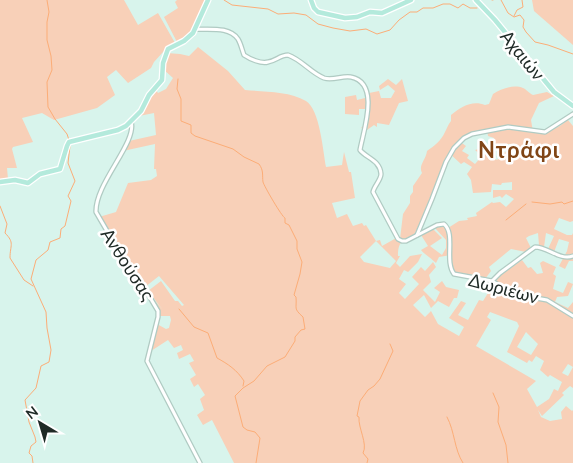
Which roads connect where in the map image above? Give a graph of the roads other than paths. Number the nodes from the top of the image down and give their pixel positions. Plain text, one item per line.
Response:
1 (208, 0) edge
2 (311, 0) edge
3 (411, 0) edge
4 (476, 0) edge
5 (195, 29) junction
6 (573, 106) edge
7 (573, 114) edge
8 (131, 121) junction
9 (0, 182) edge
10 (417, 235) junction
11 (573, 256) edge
12 (492, 282) junction
13 (573, 316) edge
14 (200, 463) edge

1 - 5 main road
2 - 3 main road
4 - 6 main road, Αχαιών
5 - 8 main road
5 - 10 street, Δωριέων
7 - 10 street
8 - 9 main road
8 - 14 street, Ανθούσας
10 - 12 street, Δωριέων
11 - 12 street
12 - 13 street, Δωριέων

